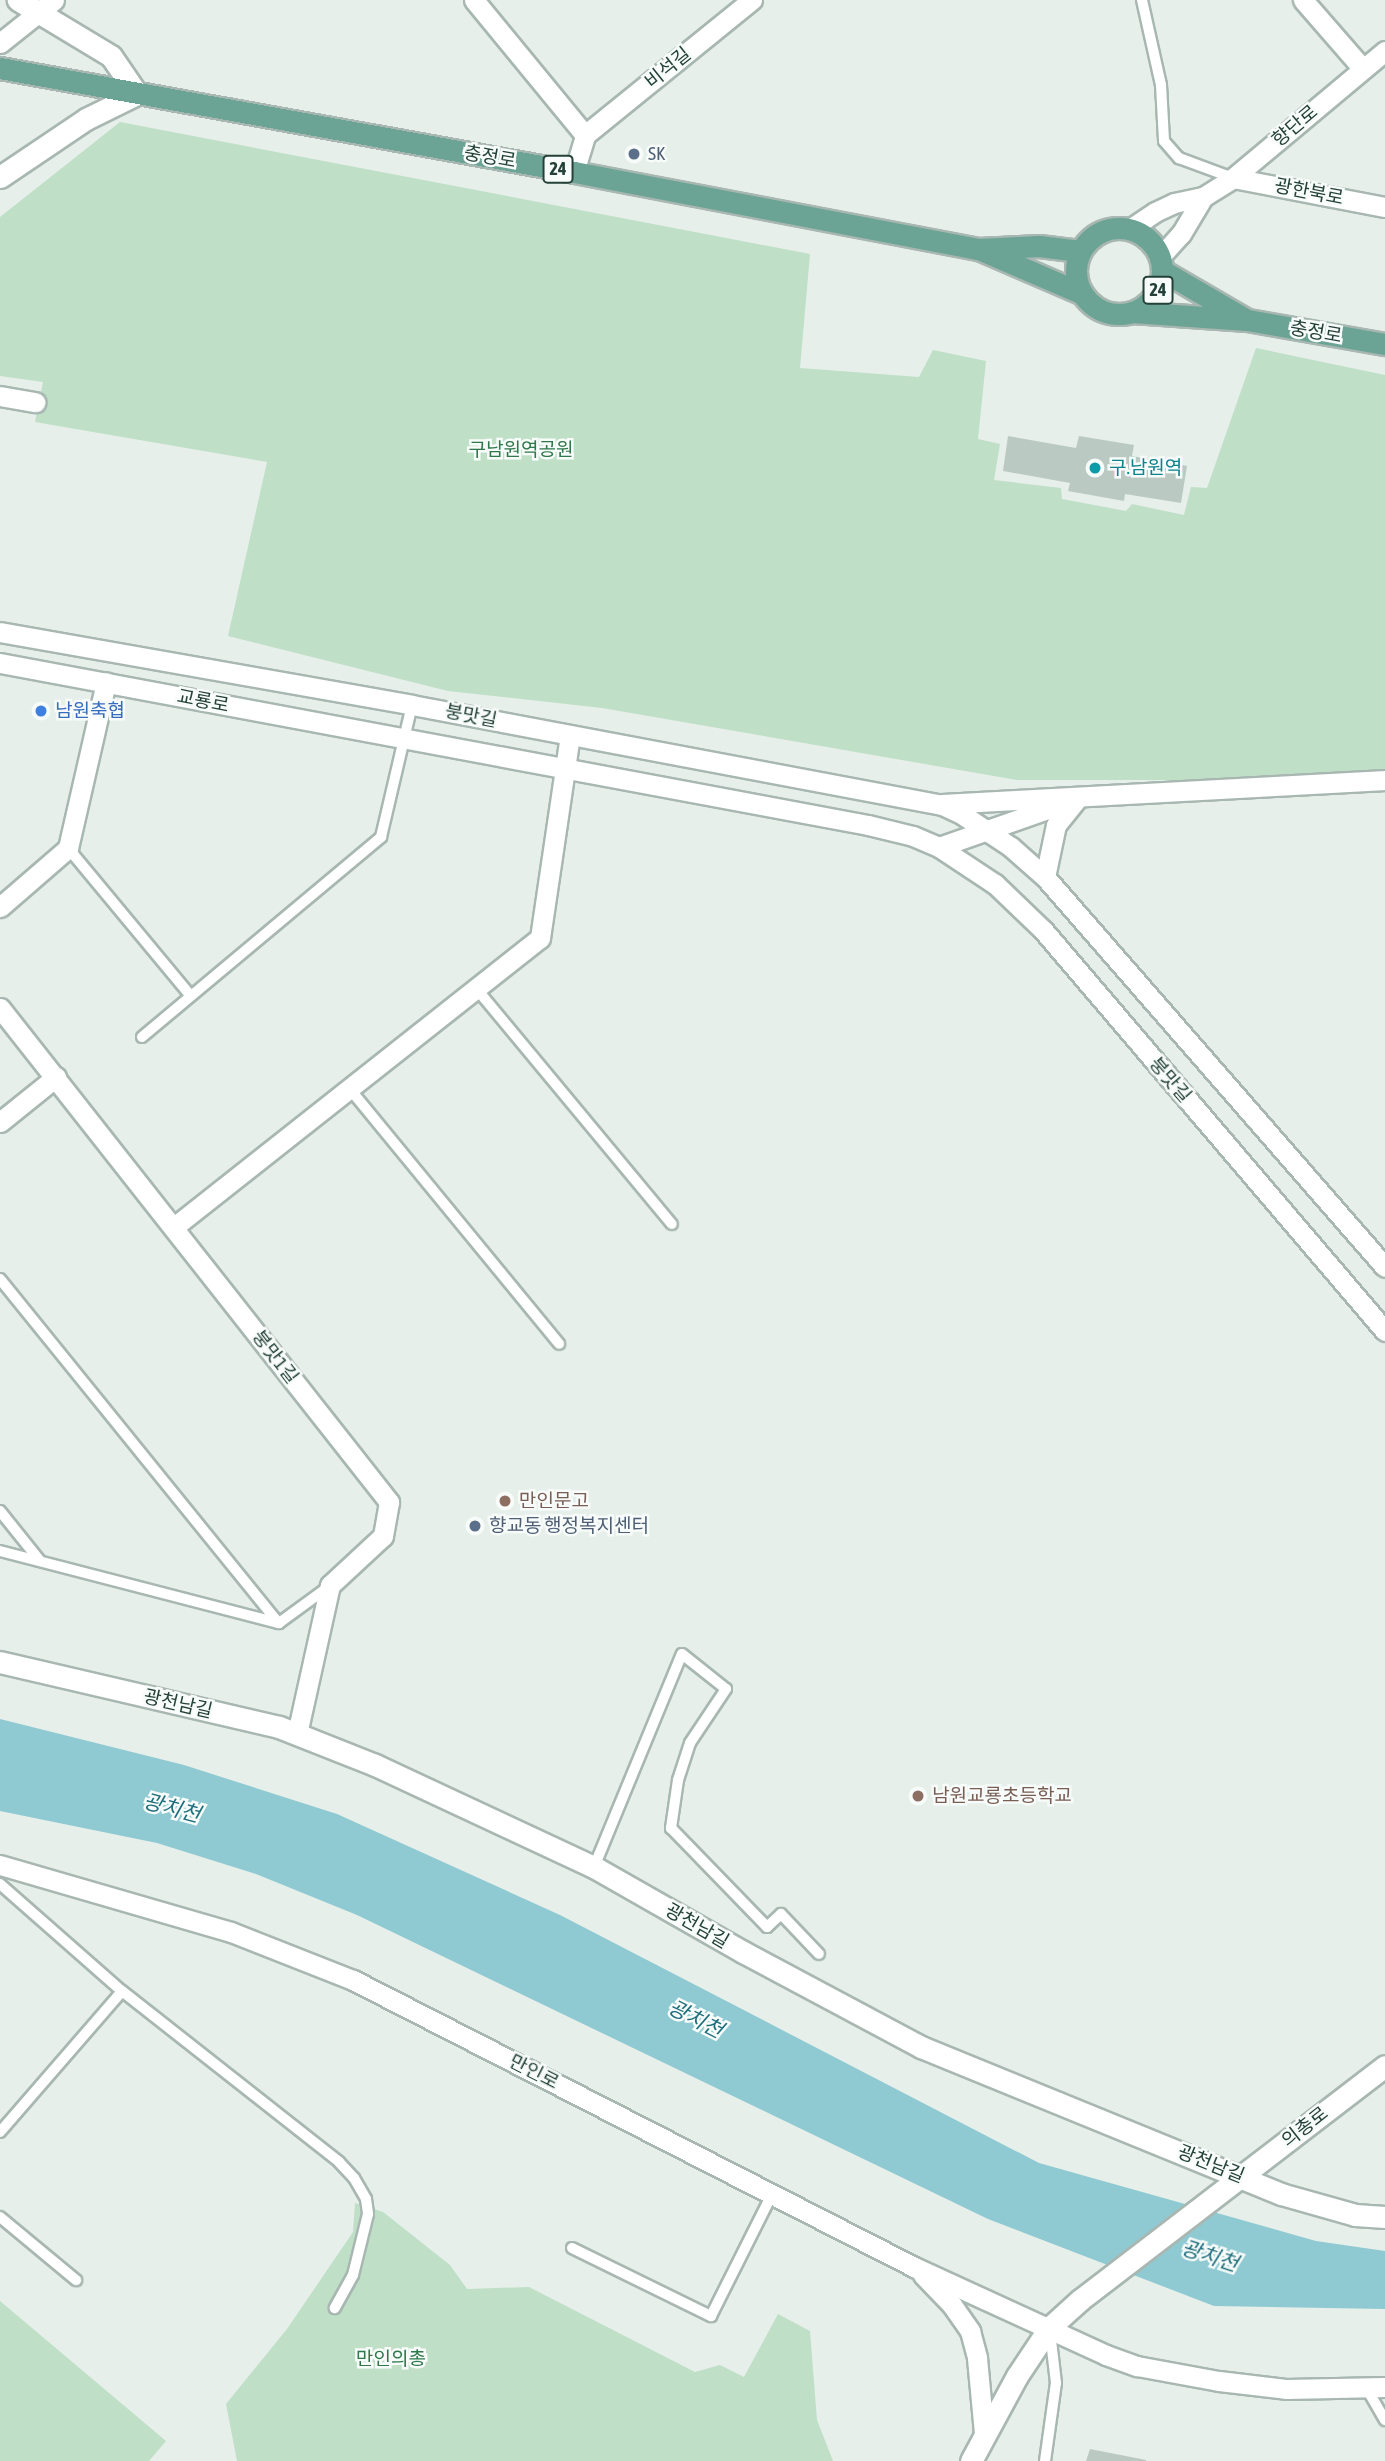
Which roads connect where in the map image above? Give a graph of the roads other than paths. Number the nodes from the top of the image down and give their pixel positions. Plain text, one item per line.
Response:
1 (18, 0) edge
2 (474, 0) edge
3 (752, 0) edge
4 (1142, 0) edge
5 (1303, 0) edge
6 (46, 6) edge
7 (0, 43) edge
8 (1385, 51) edge
9 (0, 68) edge
10 (1363, 69) junction
11 (137, 93) junction
12 (585, 135) junction
13 (575, 172) junction
14 (0, 177) edge
15 (1233, 178) junction
16 (1203, 197) junction
17 (1385, 207) edge
18 (1130, 229) junction
19 (979, 249) junction
20 (1080, 251) junction
21 (1161, 264) junction
22 (1083, 294) junction
23 (1132, 312) junction
24 (1247, 320) junction
25 (1385, 344) edge
26 (0, 396) edge
27 (35, 402) dead end
28 (0, 632) edge
29 (0, 663) edge
30 (106, 682) junction
31 (412, 705) junction
32 (569, 735) junction
33 (405, 738) junction
34 (563, 769) junction
35 (1381, 786) edge
36 (1076, 799) junction
37 (942, 804) junction
38 (988, 832) junction
39 (939, 847) junction
40 (68, 848) junction
41 (1045, 877) junction
42 (0, 907) edge
43 (475, 987) junction
44 (191, 996) junction
45 (0, 1008) edge
46 (142, 1037) dead end
47 (56, 1077) junction
48 (349, 1088) junction
49 (0, 1122) edge
50 (672, 1224) dead end
51 (174, 1227) junction
52 (1385, 1267) edge
53 (0, 1279) edge
54 (1385, 1331) edge
55 (559, 1344) dead end
56 (0, 1511) edge
57 (0, 1550) edge
58 (40, 1561) junction
59 (330, 1586) junction
60 (279, 1623) junction
61 (0, 1662) edge
62 (297, 1734) junction
63 (0, 1865) edge
64 (594, 1867) junction
65 (0, 1884) edge
66 (819, 1954) dead end
67 (122, 1991) junction
68 (1385, 2066) edge
69 (0, 2132) edge
70 (1234, 2183) junction
71 (772, 2194) junction
72 (0, 2217) edge
73 (1385, 2217) edge
74 (572, 2248) dead end
75 (915, 2267) junction
76 (76, 2280) dead end
77 (335, 2308) dead end
78 (1049, 2329) junction
79 (1376, 2388) edge
80 (1385, 2420) edge
81 (984, 2433) junction
82 (971, 2461) edge
83 (1045, 2461) edge

1 - 6 street
2 - 12 street
3 - 12 street, 비석길
4 - 15 lane
5 - 10 street
6 - 7 street
6 - 11 street
8 - 10 street, 향단로
9 - 11 main road, 충정로 / 24
10 - 15 street, 향단로
11 - 13 main road, 충정로 / 24
11 - 14 street
12 - 13 street
13 - 19 main road, 충정로 / 24
15 - 16 street, 향단로
15 - 17 street, 광한북로
16 - 18 street, 향단로
16 - 21 street, 향단로
18 - 20 main road
18 - 21 main road, 24
19 - 20 main road, 충정로 / 24
19 - 22 main road, 충정로 / 24
20 - 22 main road
21 - 23 main road, 24
21 - 24 main road, 충정로 / 24
22 - 23 main road, 24
23 - 24 main road, 충정로 / 24
24 - 25 main road, 충정로 / 24
26 - 27 street
28 - 31 street, 붕맛길
29 - 30 street, 교룡로
30 - 33 street, 교룡로
30 - 40 street
31 - 32 street, 붕맛길
31 - 33 lane
32 - 34 street
32 - 37 street, 붕맛길
33 - 34 street, 붕맛길
33 - 44 lane
34 - 39 street, 붕맛길
34 - 43 street
35 - 36 street, 붕맛길
36 - 37 street, 붕맛길
36 - 38 street, 붕맛길
36 - 41 street
37 - 38 street, 붕맛길
38 - 39 street, 붕맛길
38 - 41 street, 붕맛길
39 - 54 street, 붕맛길
40 - 42 street
40 - 44 lane
41 - 52 street, 붕맛길
43 - 48 street
43 - 50 lane
44 - 46 lane
45 - 47 street, 붕맛1길
47 - 49 street
47 - 51 street, 붕맛1길
48 - 51 street
48 - 55 lane
51 - 59 street, 붕맛1길
53 - 60 lane
56 - 58 lane
57 - 58 lane
58 - 60 lane
59 - 60 lane
59 - 62 street
61 - 62 street, 광천남길
62 - 64 street, 광천남길
63 - 71 street, 만인로
64 - 66 lane
64 - 70 street, 광천남길
65 - 67 lane
67 - 69 lane
67 - 77 lane
68 - 70 street, 의총로
70 - 73 street, 광천남길
70 - 78 street, 의총로
71 - 74 lane
71 - 75 street, 만인로
72 - 76 lane
75 - 78 street, 만인로
75 - 81 street
78 - 79 street, 만인로
78 - 81 street
78 - 83 lane
79 - 80 lane
81 - 82 street

